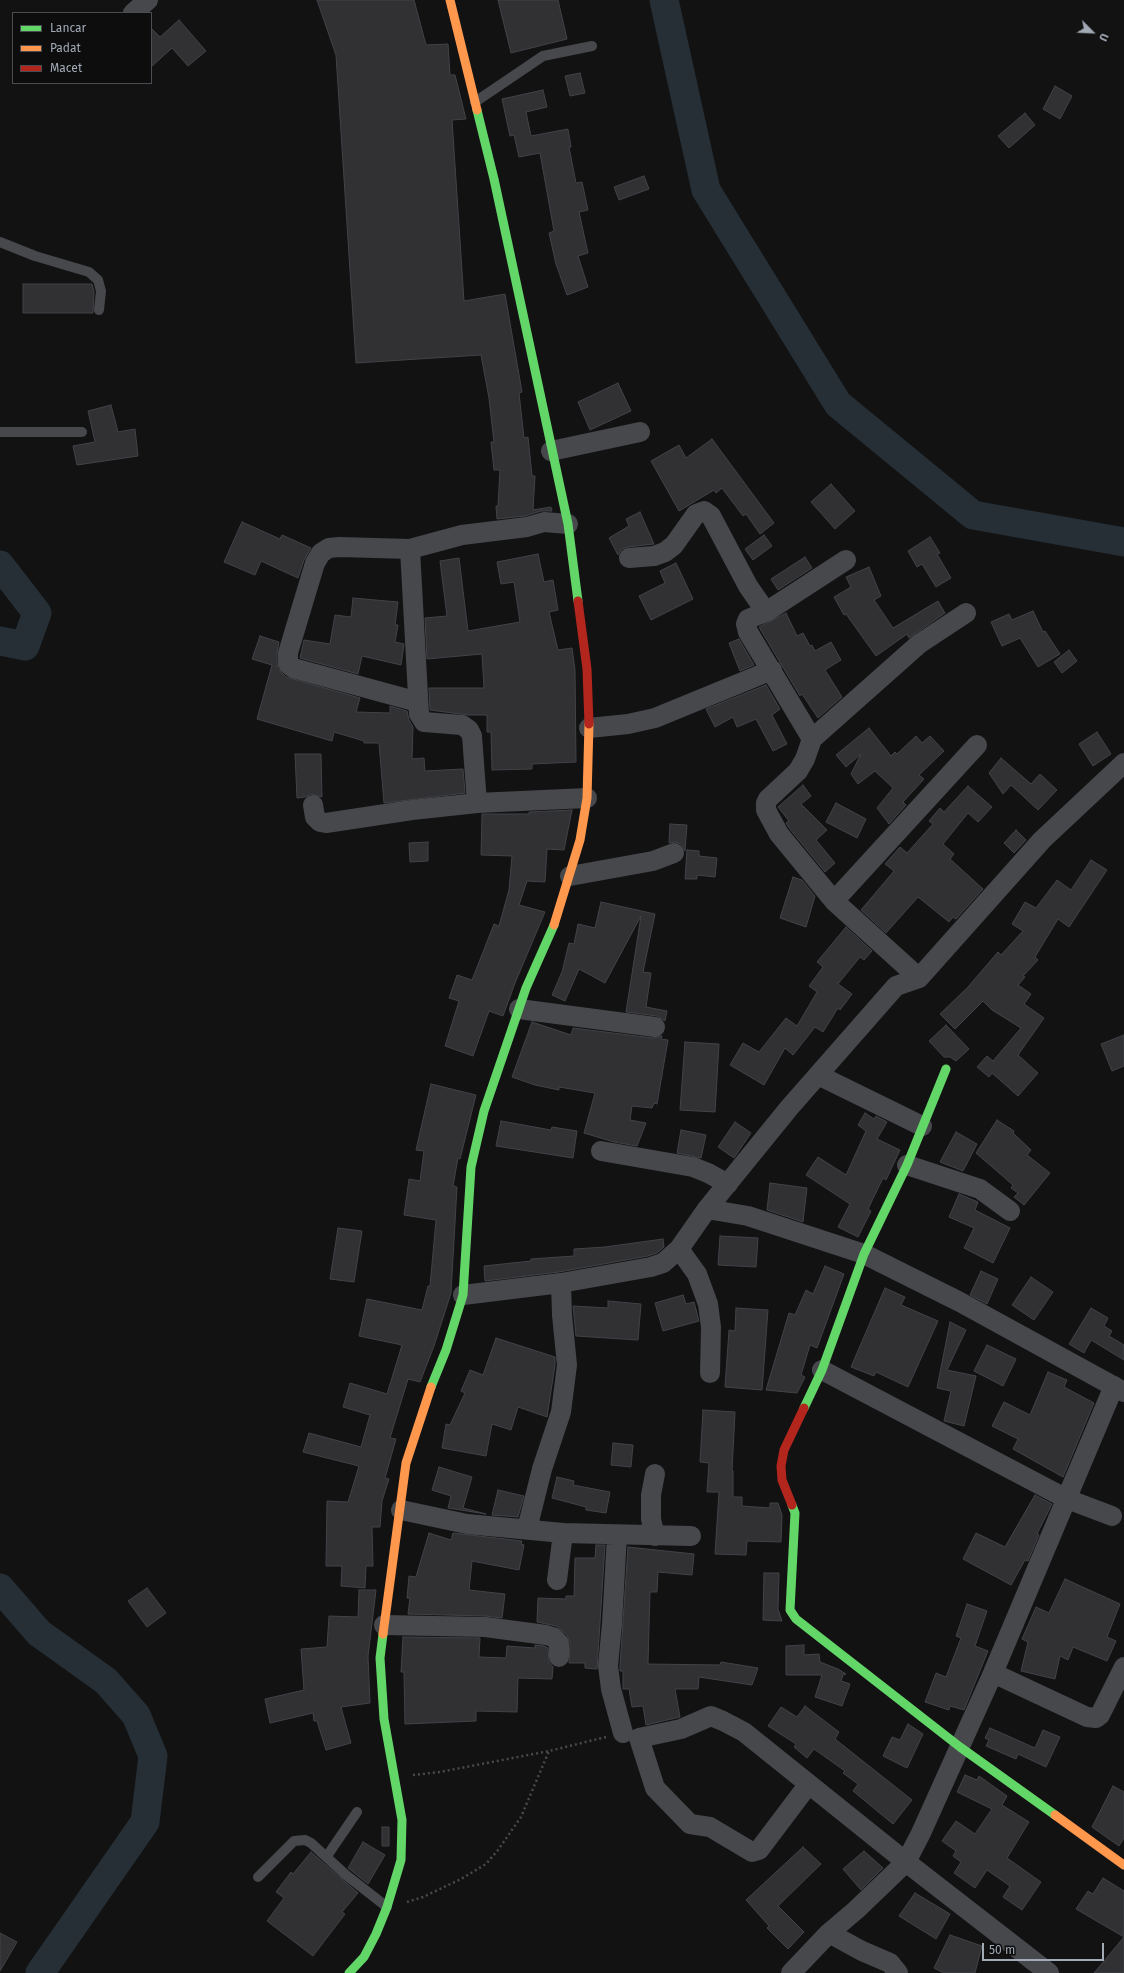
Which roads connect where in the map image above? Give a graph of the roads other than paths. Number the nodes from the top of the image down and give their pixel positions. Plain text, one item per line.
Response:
1 (148, 0) edge
2 (450, 0) edge
3 (134, 12) edge
4 (592, 46) dead end
5 (475, 102) junction
6 (0, 242) edge
7 (99, 310) dead end
8 (0, 432) edge
9 (82, 432) dead end
10 (640, 432) dead end
11 (551, 451) junction
12 (568, 524) junction
13 (410, 549) junction
14 (629, 558) dead end
15 (846, 560) dead end
16 (766, 612) junction
17 (966, 614) dead end
18 (772, 670) junction
19 (418, 702) junction
20 (589, 728) junction
21 (812, 739) junction
22 (977, 745) dead end
23 (1124, 763) edge
24 (587, 798) junction
25 (477, 803) junction
26 (313, 805) dead end
27 (674, 853) dead end
28 (570, 876) junction
29 (834, 901) junction
30 (919, 978) junction
31 (519, 1009) junction
32 (655, 1027) dead end
33 (946, 1069) dead end
34 (818, 1075) junction
35 (922, 1126) junction
36 (601, 1151) dead end
37 (907, 1165) junction
38 (728, 1184) junction
39 (707, 1209) junction
40 (1010, 1211) dead end
41 (679, 1249) junction
42 (864, 1254) junction
43 (562, 1283) junction
44 (463, 1295) junction
45 (822, 1370) junction
46 (710, 1373) dead end
47 (1119, 1389) edge
48 (655, 1474) dead end
49 (1067, 1499) junction
50 (401, 1510) junction
51 (1112, 1516) dead end
52 (527, 1529) junction
53 (563, 1533) junction
54 (617, 1535) junction
55 (654, 1536) junction
56 (691, 1536) dead end
57 (557, 1580) dead end
58 (384, 1625) junction
59 (559, 1657) dead end
60 (1124, 1667) edge
61 (993, 1674) junction
62 (623, 1733) road end
63 (960, 1747) junction
64 (808, 1785) junction
65 (357, 1812) dead end
66 (327, 1856) junction
67 (906, 1862) junction
68 (1124, 1865) edge
69 (258, 1877) dead end
70 (387, 1907) junction
71 (829, 1932) junction
72 (349, 1973) edge
73 (791, 1973) edge
74 (898, 1973) edge
75 (1049, 1973) edge

1 - 3 street
2 - 5 street
4 - 5 lane
5 - 11 street
6 - 7 lane
8 - 9 lane
10 - 11 street
11 - 12 street
12 - 13 street
12 - 20 street
13 - 19 street
13 - 19 street
14 - 16 street
15 - 16 street
16 - 18 street
17 - 21 street
18 - 20 street
18 - 21 street
19 - 25 street
20 - 24 street
21 - 29 street
22 - 29 street
23 - 30 street
24 - 25 street
24 - 28 street
25 - 26 street
27 - 28 street
28 - 31 street
29 - 30 street
30 - 34 street
31 - 32 street
31 - 44 street
33 - 35 street
34 - 35 street
34 - 38 street
35 - 37 street
36 - 38 street
37 - 40 street
37 - 42 street
38 - 39 street
39 - 41 street
39 - 42 street
41 - 43 street
41 - 46 street
42 - 45 street
42 - 47 street
43 - 44 street
43 - 52 street
44 - 50 street
45 - 49 street
45 - 63 street
47 - 49 street
48 - 55 street
49 - 51 street
49 - 61 street
50 - 52 street
50 - 58 street
52 - 53 street
53 - 54 street
53 - 57 street
54 - 55 street
54 - 62 street
55 - 56 street
58 - 59 street
58 - 70 street
60 - 61 street
61 - 63 street
63 - 67 street
63 - 68 street
64 - 64 street
64 - 67 street
65 - 66 lane
66 - 69 lane
66 - 70 lane
67 - 71 street
67 - 75 street
70 - 72 street
71 - 73 street
71 - 74 street

